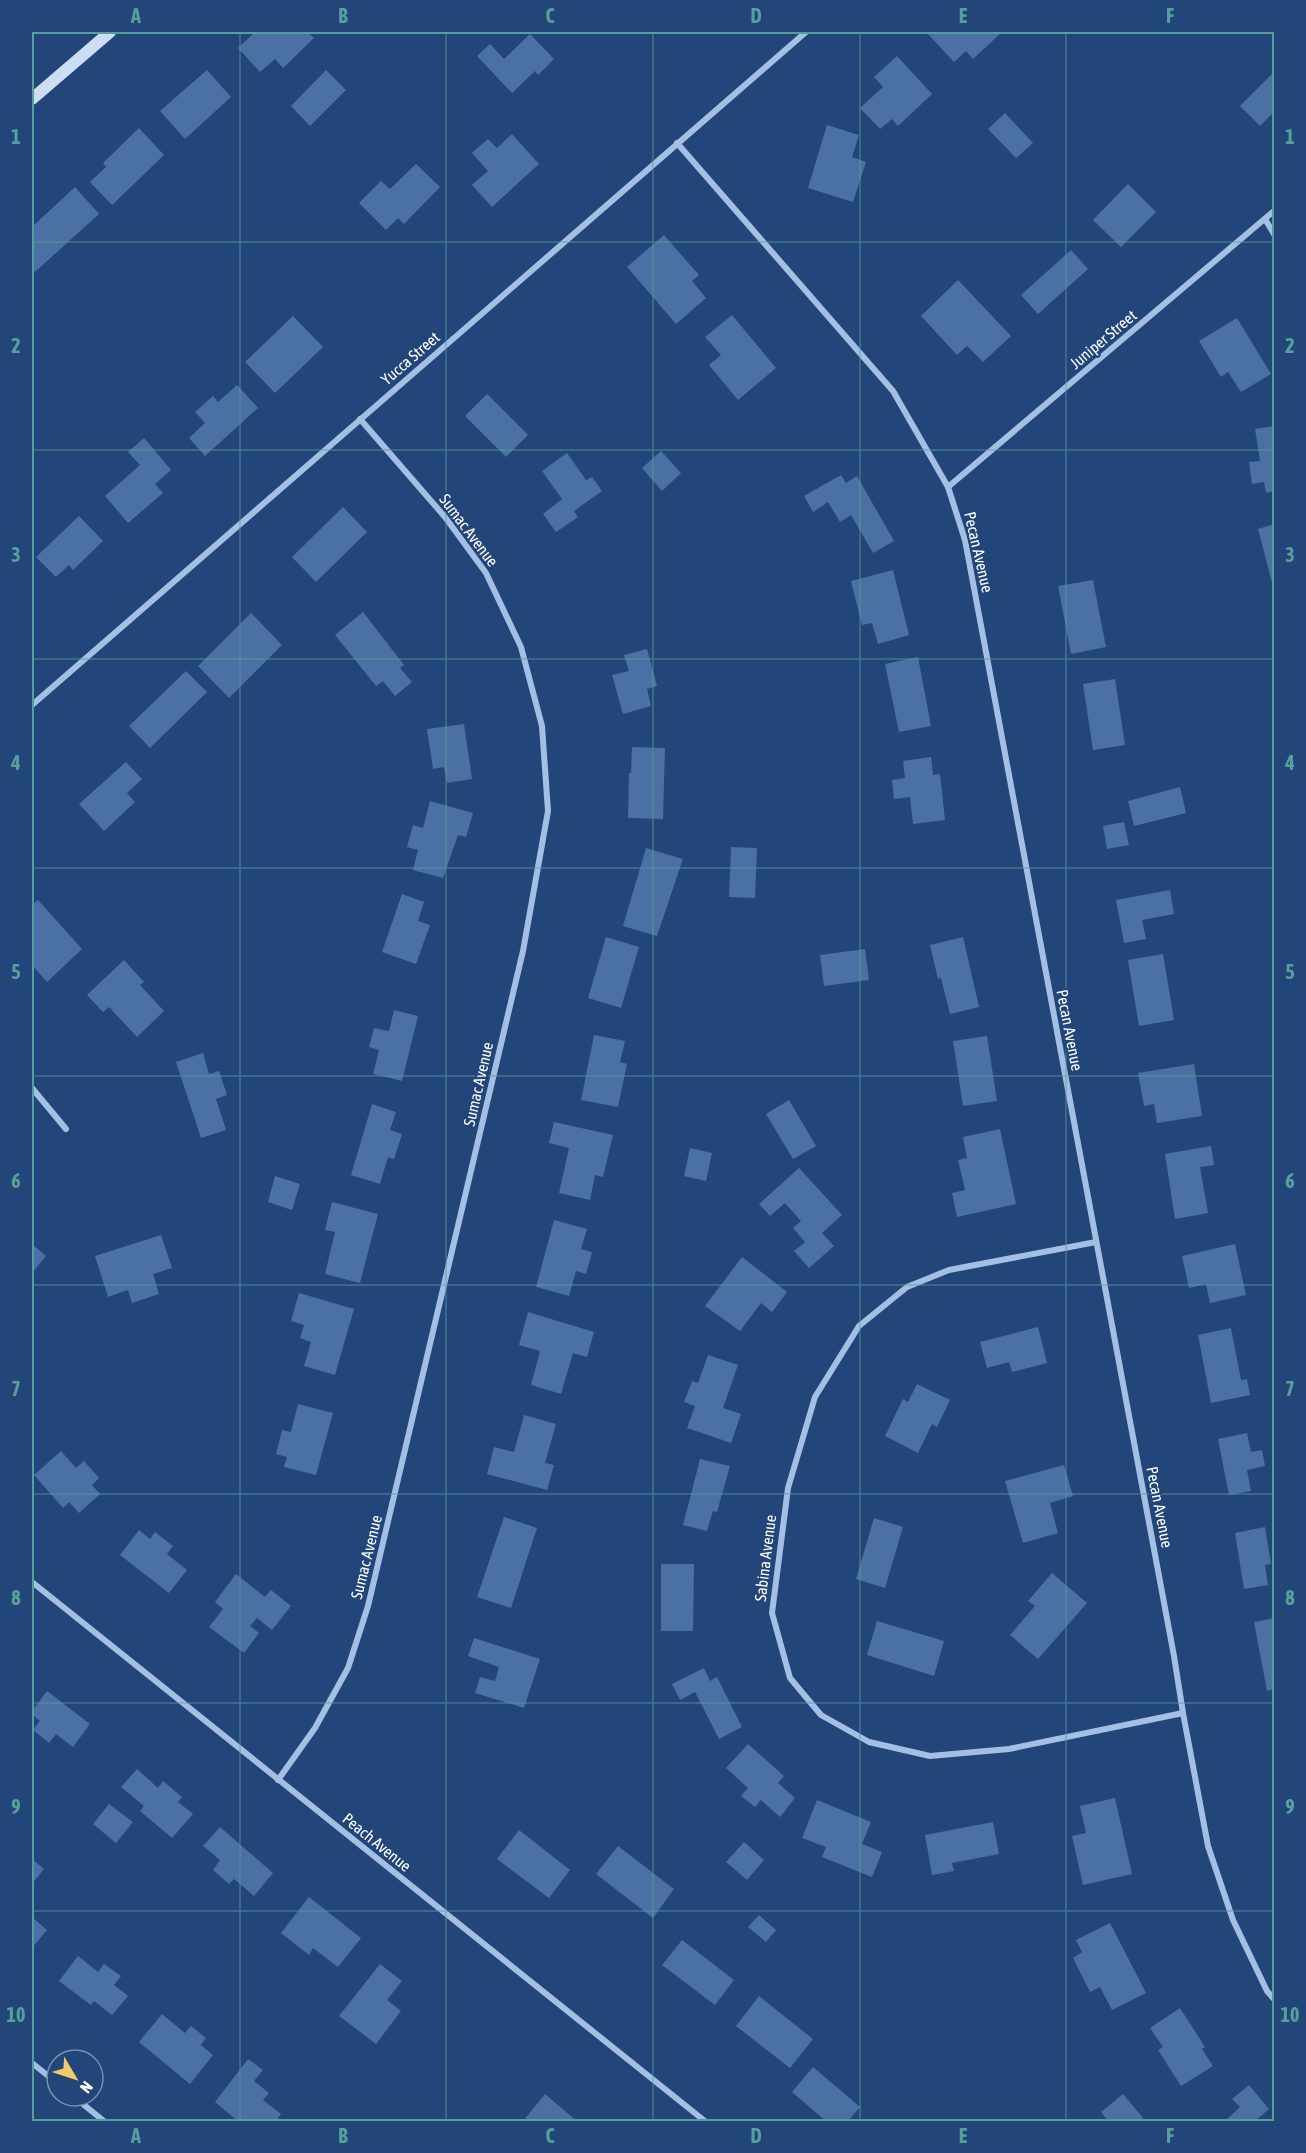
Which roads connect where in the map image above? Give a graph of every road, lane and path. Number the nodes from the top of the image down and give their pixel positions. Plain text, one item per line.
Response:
1 (110, 32) edge
2 (806, 32) edge
3 (32, 99) edge
4 (677, 143) junction
5 (1275, 211) edge
6 (1265, 219) junction
7 (1275, 234) edge
8 (360, 419) junction
9 (948, 487) junction
10 (32, 705) edge
11 (32, 1088) edge
12 (66, 1129) dead end
13 (1096, 1242) junction
14 (32, 1582) edge
15 (1183, 1713) junction
16 (278, 1779) junction
17 (1275, 2000) edge
18 (32, 2063) edge
19 (45, 2073) edge
20 (88, 2108) edge
21 (105, 2121) edge
22 (706, 2121) edge

1 - 3 main road
2 - 4 street, Yucca Street
4 - 8 street, Yucca Street
4 - 9 street, Pecan Avenue
5 - 6 street, Juniper Street
6 - 7 street
6 - 9 street, Juniper Street
8 - 10 street, Yucca Street
8 - 16 street, Sumac Avenue
9 - 13 street, Pecan Avenue
11 - 12 street
13 - 15 street, Pecan Avenue
13 - 15 street, Sabina Avenue
14 - 16 street, Peach Avenue
15 - 17 street, Pecan Avenue
16 - 22 street, Peach Avenue
18 - 19 street
20 - 21 street

